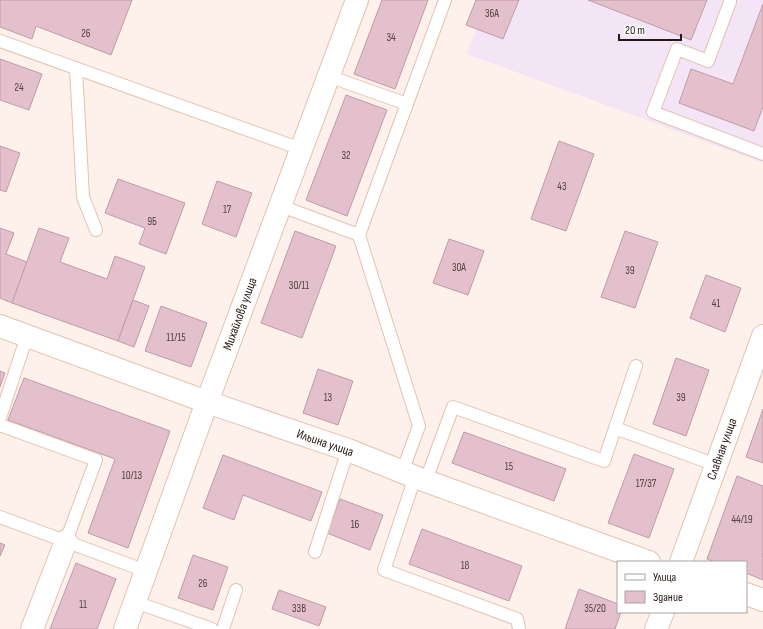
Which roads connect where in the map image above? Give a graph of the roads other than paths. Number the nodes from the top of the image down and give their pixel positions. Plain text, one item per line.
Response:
1 (357, 0) edge
2 (444, 0) edge
3 (730, 2) dead end
4 (0, 41) edge
5 (76, 68) junction
6 (328, 76) junction
7 (406, 104) junction
8 (301, 149) junction
9 (763, 154) edge
10 (281, 206) junction
11 (96, 230) dead end
12 (359, 235) junction
13 (0, 326) edge
14 (28, 336) junction
15 (763, 336) edge
16 (636, 366) dead end
17 (207, 402) junction
18 (0, 418) edge
19 (0, 425) edge
20 (615, 428) junction
21 (348, 450) junction
22 (716, 465) junction
23 (414, 476) junction
24 (0, 517) edge
25 (66, 541) junction
26 (315, 552) dead end
27 (646, 561) edge
28 (681, 561) edge
29 (146, 571) junction
30 (236, 590) dead end
31 (747, 594) edge
32 (763, 600) edge
33 (135, 602) junction
34 (662, 613) edge
35 (32, 629) edge
36 (125, 629) edge
37 (212, 629) edge
38 (223, 629) edge
39 (519, 629) edge
40 (656, 629) edge

1 - 6 street, Михайлова улица
2 - 7 lane
3 - 9 lane
4 - 5 lane
5 - 8 lane
5 - 11 lane
6 - 7 lane
6 - 8 street, Михайлова улица
7 - 12 lane
8 - 10 street, Михайлова улица
10 - 12 lane
10 - 17 street, Михайлова улица
12 - 23 lane
13 - 14 street, Ильина улица
14 - 17 street, Ильина улица
14 - 18 lane
15 - 22 street, Славная улица
16 - 20 lane
17 - 21 street, Ильина улица
17 - 29 street, Михайлова улица
19 - 25 lane
20 - 22 lane
20 - 23 lane
21 - 23 street, Ильина улица
21 - 26 lane
22 - 28 street, Славная улица
23 - 27 street, Ильина улица
23 - 39 lane
24 - 25 lane
25 - 29 lane
25 - 35 street
29 - 33 street, Михайлова улица
30 - 38 lane
31 - 32 street
33 - 36 street, Михайлова улица
33 - 37 lane
34 - 40 street

